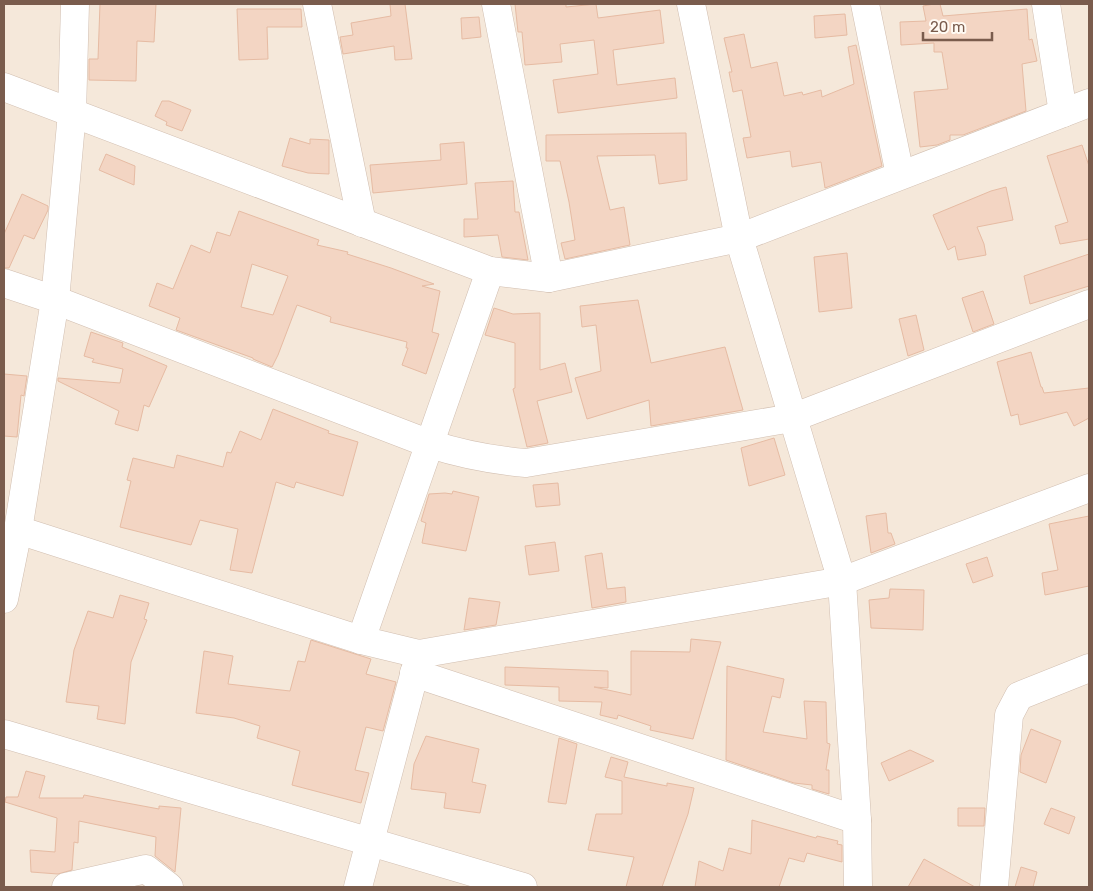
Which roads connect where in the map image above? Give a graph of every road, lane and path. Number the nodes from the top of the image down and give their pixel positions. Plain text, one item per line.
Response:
1 (75, 4) edge
2 (317, 4) edge
3 (496, 4) edge
4 (691, 4) edge
5 (865, 4) edge
6 (1046, 4) edge
7 (4, 87) edge
8 (1089, 103) edge
9 (72, 113) junction
10 (1064, 113) junction
11 (900, 176) junction
12 (362, 223) junction
13 (739, 238) junction
14 (490, 271) junction
15 (549, 278) junction
16 (4, 283) edge
17 (55, 300) junction
18 (1089, 304) edge
19 (792, 418) junction
20 (430, 444) junction
21 (1089, 488) edge
22 (18, 530) junction
23 (842, 581) junction
24 (4, 599) edge
25 (361, 640) junction
26 (417, 664) junction
27 (1089, 668) edge
28 (4, 734) edge
29 (857, 820) junction
30 (370, 843) junction
31 (66, 887) edge
32 (169, 887) edge
33 (358, 887) edge
34 (523, 887) edge
35 (858, 887) edge
36 (994, 887) edge

1 - 9 street
2 - 12 street
3 - 15 street
4 - 13 street
5 - 11 street
6 - 10 street
7 - 9 street
8 - 10 street
9 - 12 street
9 - 17 street
10 - 11 street
11 - 13 street
12 - 14 street
13 - 15 street
13 - 19 street
14 - 15 street
14 - 20 street
16 - 17 street
17 - 20 street
17 - 22 street
18 - 19 street
19 - 20 street
19 - 23 street
20 - 25 street
21 - 23 street
22 - 24 street
22 - 25 street
23 - 26 street
23 - 29 street
25 - 26 street
26 - 29 street
26 - 30 street
27 - 36 street
28 - 30 street
29 - 35 street
30 - 33 street
30 - 34 street
31 - 32 street

